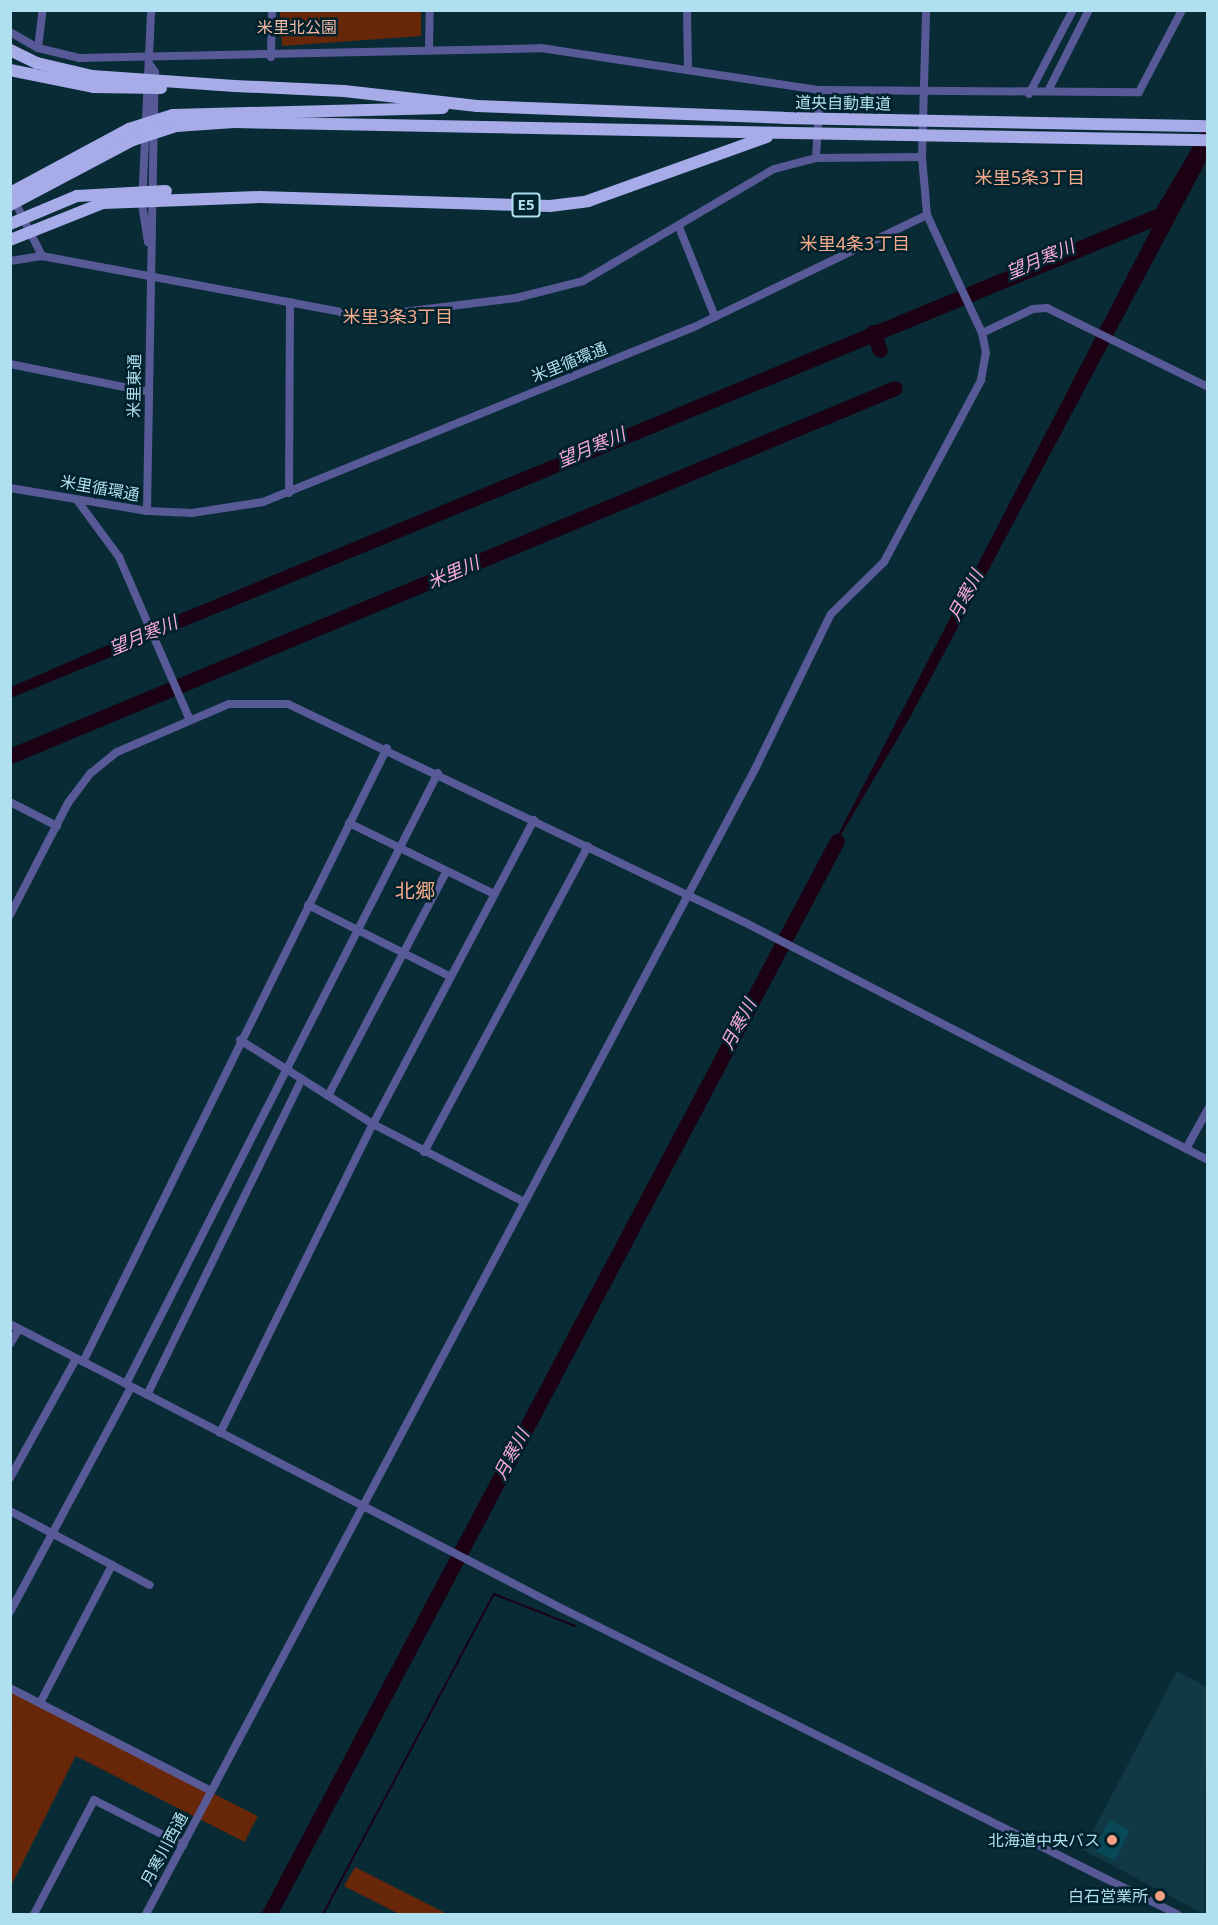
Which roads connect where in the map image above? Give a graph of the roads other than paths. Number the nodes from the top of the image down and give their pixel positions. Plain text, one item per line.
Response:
1 (43, 10) edge
2 (152, 10) edge
3 (272, 10) edge
4 (430, 10) edge
5 (687, 10) edge
6 (926, 10) edge
7 (1073, 10) edge
8 (1089, 10) edge
9 (1182, 10) edge
10 (10, 32) edge
11 (38, 48) junction
12 (429, 49) junction
13 (10, 50) edge
14 (272, 57) junction
15 (151, 62) junction
16 (10, 70) edge
17 (688, 70) junction
18 (236, 86) junction
19 (820, 90) junction
20 (1048, 91) junction
21 (925, 92) junction
22 (1029, 94) junction
23 (477, 106) junction
24 (174, 120) junction
25 (1208, 126) edge
26 (785, 133) junction
27 (131, 134) junction
28 (1208, 140) edge
29 (921, 157) junction
30 (816, 158) junction
31 (10, 193) edge
32 (254, 196) junction
33 (14, 206) edge
34 (927, 215) junction
35 (10, 224) edge
36 (679, 226) junction
37 (10, 240) edge
38 (42, 256) junction
39 (10, 261) edge
40 (151, 276) junction
41 (290, 302) junction
42 (715, 317) junction
43 (982, 333) junction
44 (10, 364) edge
45 (1208, 387) edge
46 (149, 392) junction
47 (10, 488) edge
48 (289, 493) junction
49 (76, 500) junction
50 (147, 512) junction
51 (189, 718) junction
52 (387, 748) junction
53 (438, 773) junction
54 (10, 802) edge
55 (534, 820) junction
56 (349, 823) junction
57 (57, 826) junction
58 (588, 846) junction
59 (400, 848) junction
60 (446, 872) junction
61 (492, 893) junction
62 (688, 894) junction
63 (308, 905) junction
64 (10, 915) edge
65 (355, 929) junction
66 (403, 953) junction
67 (449, 976) junction
68 (240, 1040) junction
69 (283, 1068) junction
70 (302, 1079) junction
71 (328, 1096) junction
72 (1208, 1108) edge
73 (373, 1124) junction
74 (1186, 1149) junction
75 (424, 1152) junction
76 (1208, 1160) edge
77 (522, 1201) junction
78 (15, 1327) edge
79 (10, 1344) edge
80 (80, 1360) junction
81 (128, 1385) junction
82 (147, 1395) junction
83 (220, 1433) junction
84 (10, 1478) edge
85 (363, 1507) junction
86 (10, 1511) edge
87 (52, 1534) junction
88 (112, 1565) junction
89 (150, 1585) dead end
90 (10, 1612) edge
91 (10, 1688) edge
92 (40, 1703) junction
93 (210, 1794) junction
94 (183, 1845) junction
95 (34, 1914) edge
96 (146, 1914) edge
97 (1177, 1914) edge

1 - 11 street
2 - 15 street, 米里東通
3 - 14 street
4 - 12 street
5 - 17 street
6 - 21 street
7 - 22 street
8 - 20 street
9 - 20 street
10 - 11 street
11 - 15 street
12 - 14 street
12 - 17 street
13 - 18 highway, bridge
14 - 15 street
15 - 40 street, 米里東通
16 - 18 highway, bridge
17 - 19 street
18 - 23 highway
19 - 21 street
19 - 30 street
20 - 22 street
21 - 22 street
21 - 29 street
23 - 24 highway
23 - 25 highway, 道央自動車道, bridge
24 - 26 highway, E5
24 - 27 highway, bridge
26 - 28 highway, 道央自動車道 / E5, bridge
26 - 32 highway, E5
27 - 31 highway
27 - 33 highway
29 - 30 street
29 - 34 street
30 - 36 street
32 - 35 highway, bridge
32 - 37 highway, E5, bridge
33 - 38 street
34 - 42 street, 米里循環通
34 - 43 street, 月寒川西通
36 - 41 street
36 - 42 street
38 - 39 street
38 - 40 street
40 - 41 street
40 - 46 street, 米里東通
41 - 48 street
42 - 48 street, 米里循環通
43 - 45 street
43 - 62 street, 月寒川西通
44 - 46 street
46 - 50 street, 米里東通
47 - 49 street, 米里循環通
48 - 50 street, 米里循環通
49 - 50 street, 米里循環通
49 - 51 street
51 - 52 street
51 - 57 street
52 - 53 street
52 - 56 street
53 - 55 street
53 - 59 street
54 - 57 street
55 - 58 street
55 - 61 street
56 - 59 street
56 - 63 street
57 - 64 street
58 - 62 street
58 - 75 street
59 - 60 street
59 - 65 street
60 - 61 street
60 - 66 street
61 - 67 street
62 - 74 street
62 - 77 street, 月寒川西通
63 - 65 street
63 - 68 street
65 - 66 street
65 - 69 street
66 - 67 street
66 - 71 street
67 - 73 street
68 - 69 street
68 - 80 street
69 - 70 street
69 - 81 street
70 - 71 street
70 - 82 street
71 - 73 street
72 - 74 street
73 - 75 street
73 - 83 street
74 - 76 street
75 - 77 street
77 - 85 street, 月寒川西通
78 - 79 street
78 - 80 street
80 - 81 street
80 - 84 street
81 - 82 street
81 - 87 street
82 - 83 street
83 - 85 street
85 - 93 street, 月寒川西通
85 - 97 street
86 - 87 street
87 - 88 street
87 - 90 street
88 - 89 street
88 - 92 street
91 - 92 street
92 - 93 street
93 - 94 street, 月寒川西通
94 - 95 street
94 - 96 street, 月寒川西通

